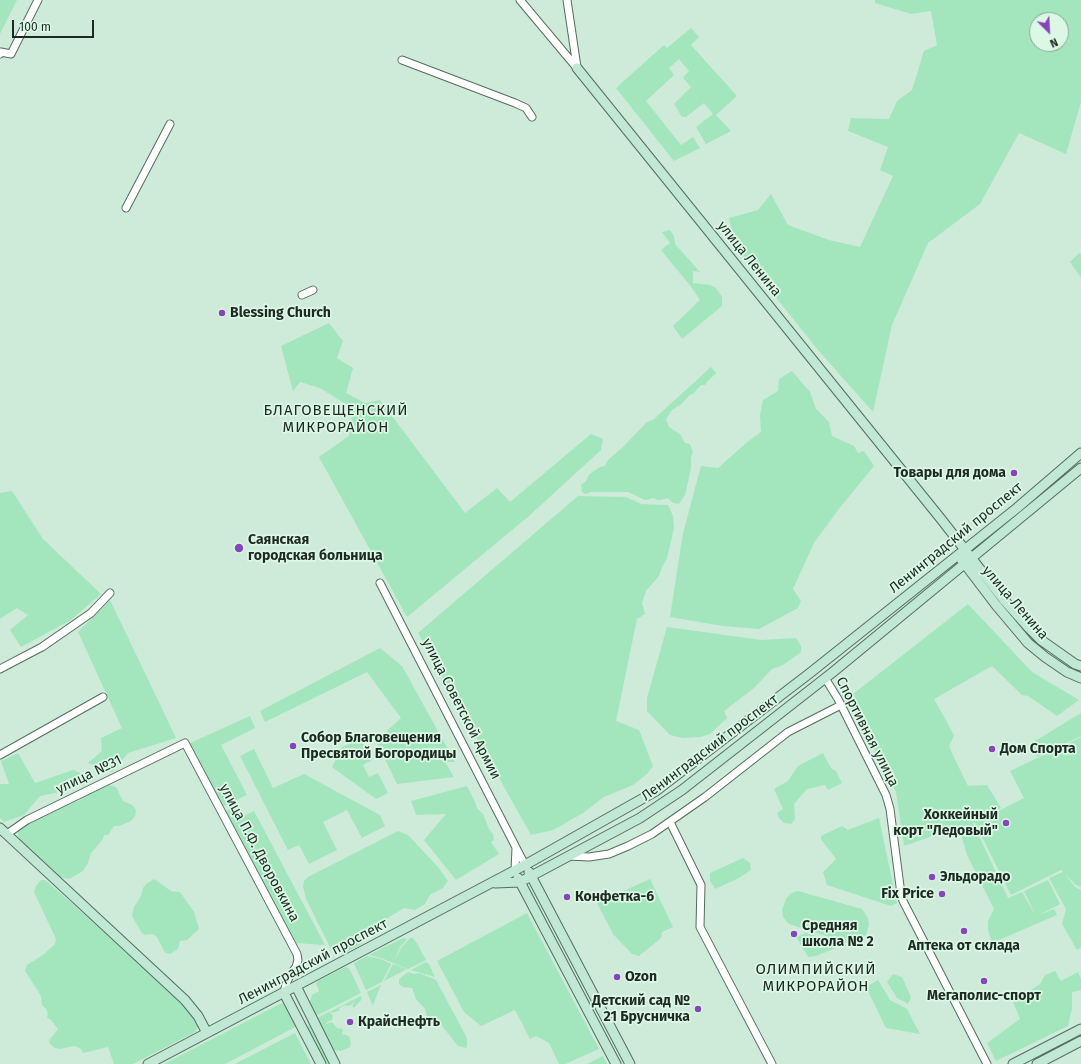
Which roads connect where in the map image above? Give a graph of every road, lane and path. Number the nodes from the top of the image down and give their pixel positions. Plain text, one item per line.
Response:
1 (38, 0) edge
2 (520, 0) edge
3 (567, 0) edge
4 (0, 54) edge
5 (402, 60) dead end
6 (577, 68) junction
7 (532, 117) dead end
8 (170, 124) dead end
9 (126, 208) dead end
10 (313, 290) dead end
11 (302, 295) dead end
12 (1081, 453) edge
13 (1067, 466) junction
14 (1077, 471) edge
15 (962, 552) junction
16 (968, 561) junction
17 (380, 584) dead end
18 (110, 593) dead end
19 (824, 662) junction
20 (1078, 665) edge
21 (0, 669) edge
22 (833, 672) junction
23 (1071, 674) junction
24 (825, 678) junction
25 (1081, 678) edge
26 (103, 697) dead end
27 (841, 705) junction
28 (184, 743) joint
29 (0, 755) edge
30 (670, 822) junction
31 (3, 831) edge
32 (516, 848) junction
33 (568, 856) junction
34 (525, 865) junction
35 (514, 871) junction
36 (531, 876) junction
37 (520, 882) junction
38 (490, 883) junction
39 (290, 975) junction
40 (296, 986) junction
41 (284, 992) junction
42 (1081, 1029) edge
43 (613, 1032) junction
44 (207, 1033) junction
45 (602, 1038) junction
46 (1081, 1041) edge
47 (148, 1064) edge
48 (321, 1064) edge
49 (335, 1064) edge
50 (616, 1064) edge
51 (630, 1064) edge
52 (772, 1064) edge
53 (987, 1064) edge
54 (1013, 1064) edge
55 (1037, 1064) edge

1 - 4 street
2 - 6 street, улица Ленина
3 - 6 street
5 - 7 street
6 - 15 main road, улица Ленина
8 - 9 street
10 - 11 street
12 - 13 main road, Ленинградский проспект
13 - 14 main road, Ленинградский проспект
13 - 15 main road, Ленинградский проспект
14 - 16 main road, Ленинградский проспект
15 - 16 main road, улица Ленина
15 - 19 main road, Ленинградский проспект
16 - 20 main road, улица Ленина
16 - 22 main road, Ленинградский проспект
16 - 23 main road, улица Ленина
17 - 32 street, улица Советской Армии
18 - 21 street
19 - 22 main road
19 - 34 main road, Ленинградский проспект
20 - 23 main road, улица Ленина
22 - 24 main road, Ленинградский проспект
23 - 25 main road, улица Ленина
24 - 27 street, Спортивная улица
24 - 33 main road, Ленинградский проспект
26 - 29 street
27 - 30 street
27 - 53 street, Спортивная улица
28 - 31 street, улица №31
28 - 39 street, улица П.Ф. Дворовкина
30 - 33 street
30 - 52 street
31 - 44 main road
32 - 34 street, улица Советской Армии
32 - 35 street
33 - 36 main road, Ленинградский проспект
34 - 35 main road, Ленинградский проспект
34 - 36 main road, улица Советской Армии
35 - 37 main road
35 - 38 main road, Ленинградский проспект
36 - 37 main road, Ленинградский проспект
36 - 43 main road, улица Советской Армии
37 - 38 main road, Ленинградский проспект
37 - 45 main road
38 - 40 main road, Ленинградский проспект
39 - 40 street
39 - 41 street, улица П.Ф. Дворовкина
40 - 41 main road, Ленинградский проспект
40 - 49 main road
41 - 44 main road, Ленинградский проспект
41 - 48 main road
42 - 54 main road
43 - 45 main road
43 - 51 main road, улица Советской Армии
44 - 47 main road, Ленинградский проспект
45 - 50 main road
46 - 55 main road

